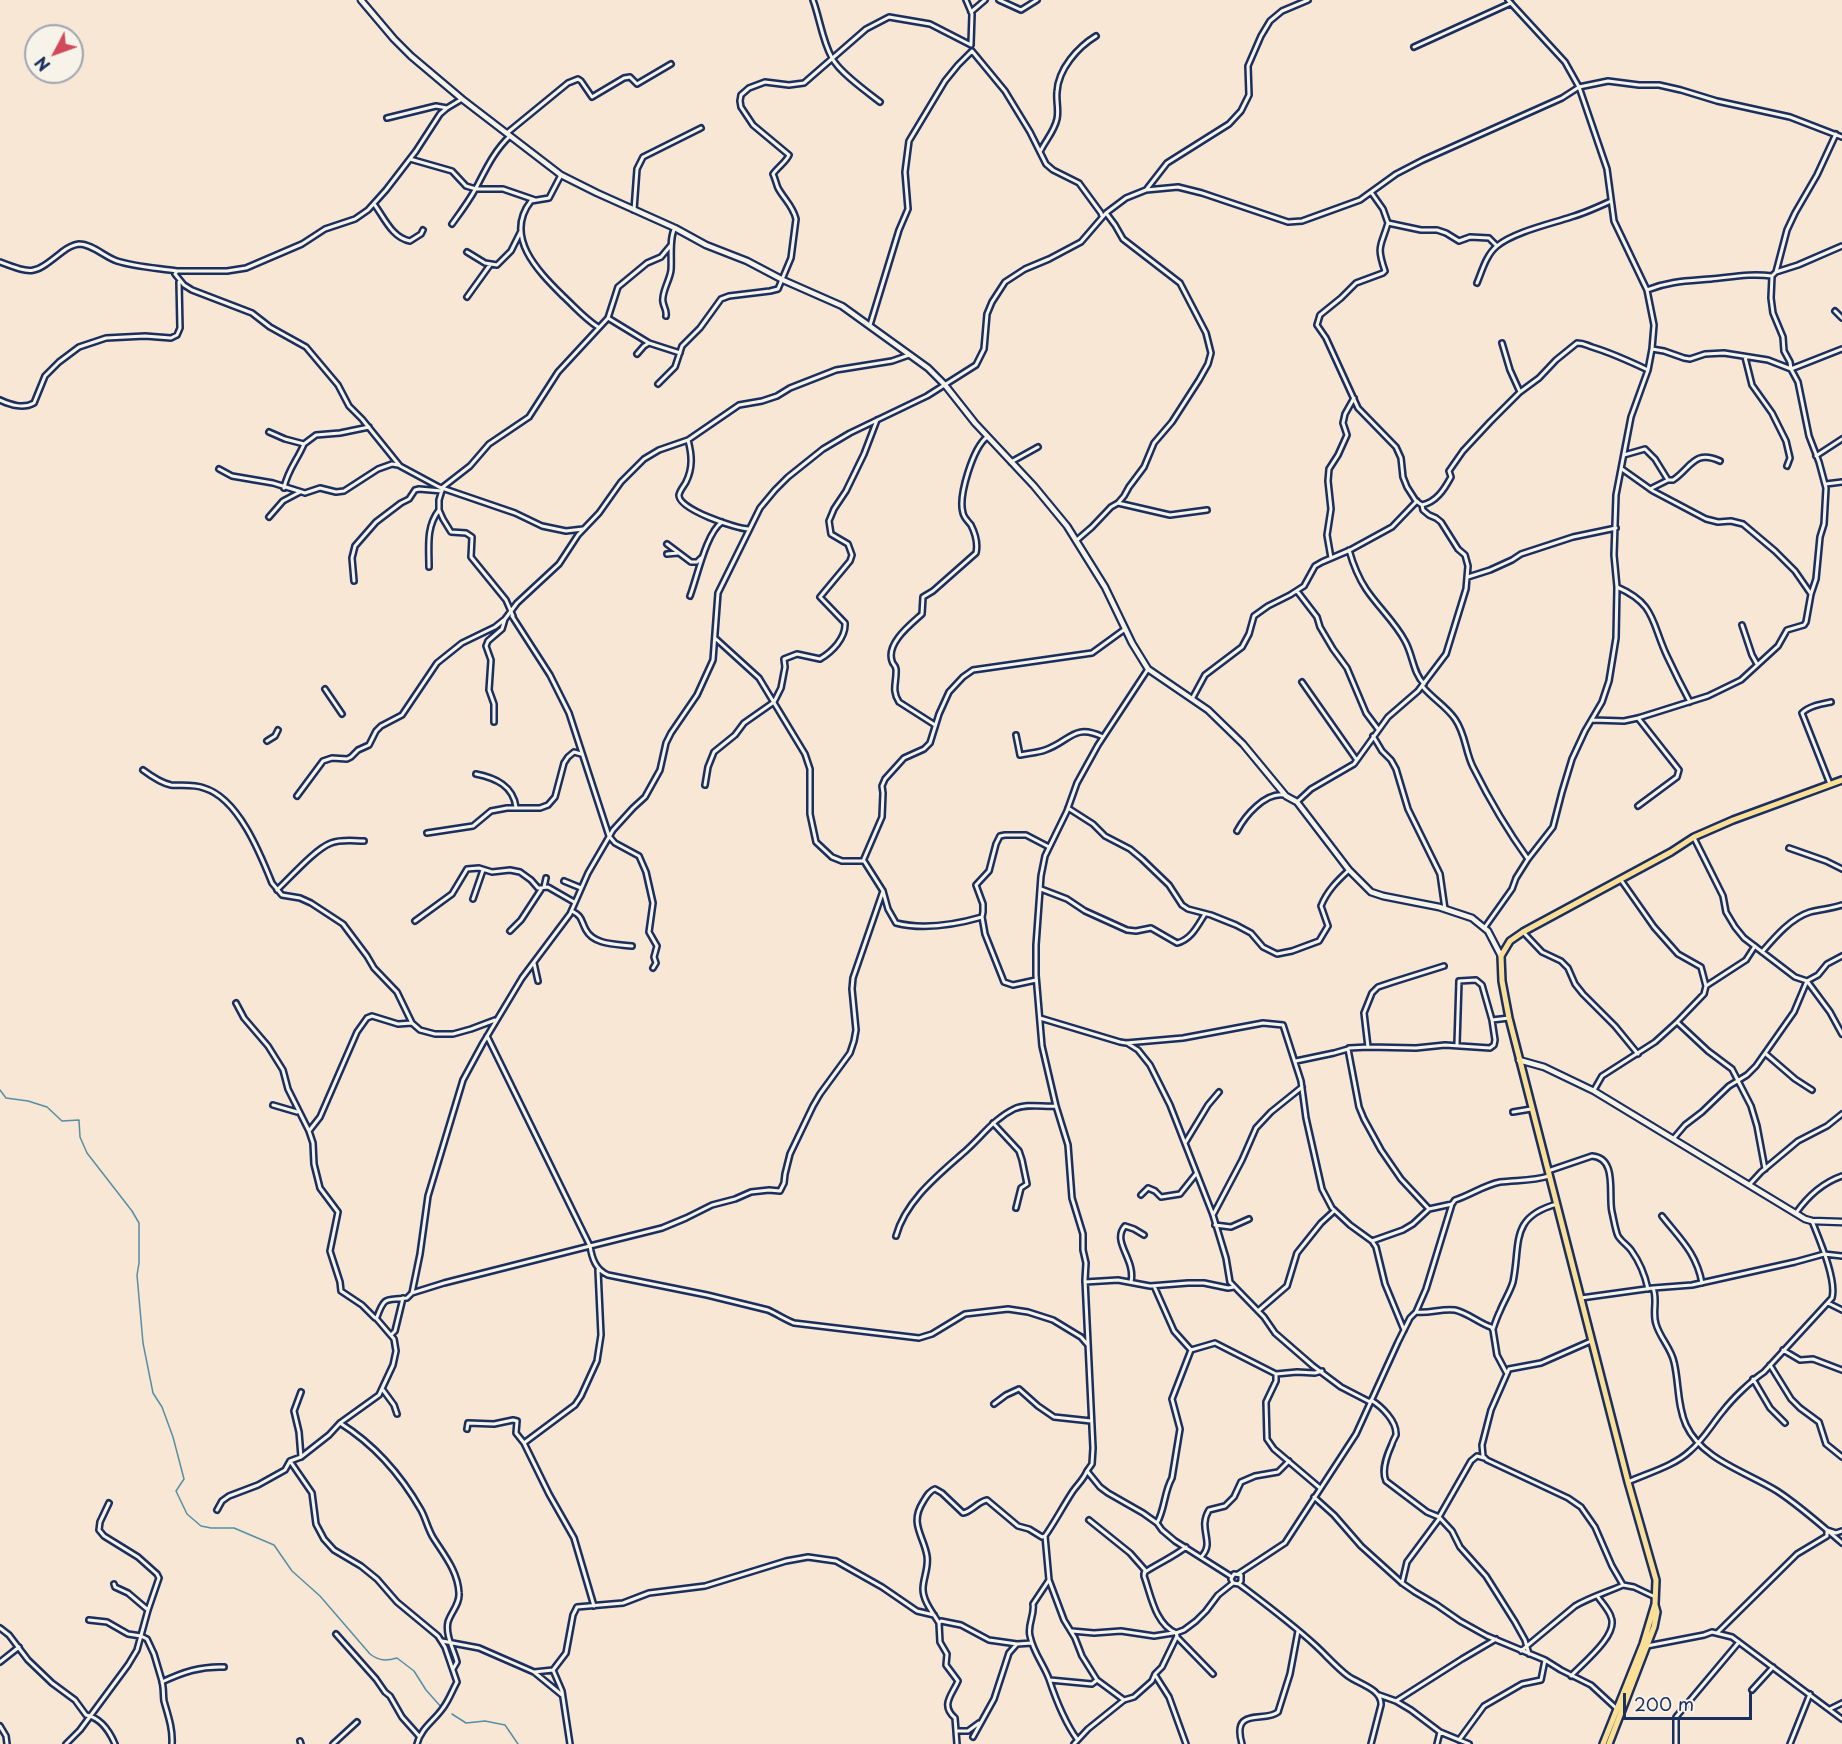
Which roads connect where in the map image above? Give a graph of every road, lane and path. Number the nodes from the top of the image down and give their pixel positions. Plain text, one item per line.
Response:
1 (361, 0) edge
2 (813, 0) edge
3 (966, 0) edge
4 (985, 0) edge
5 (999, 0) edge
6 (1036, 0) edge
7 (1308, 0) edge
8 (1510, 2) edge
9 (971, 12) junction
10 (1096, 36) dead end
11 (971, 45) junction
12 (1414, 46) dead end
13 (972, 51) junction
14 (832, 59) junction
15 (671, 64) dead end
16 (1579, 87) junction
17 (462, 99) junction
18 (880, 102) dead end
19 (447, 108) junction
20 (387, 118) dead end
21 (701, 128) dead end
22 (509, 134) junction
23 (1836, 135) junction
24 (1842, 137) edge
25 (1040, 152) junction
26 (410, 159) junction
27 (561, 175) junction
28 (476, 189) junction
29 (1146, 190) junction
30 (1371, 192) junction
31 (535, 200) junction
32 (1611, 201) junction
33 (374, 204) junction
34 (634, 210) junction
35 (1106, 213) junction
36 (1102, 218) junction
37 (452, 224) dead end
38 (1388, 224) junction
39 (522, 226) junction
40 (675, 228) junction
41 (423, 230) dead end
42 (671, 245) junction
43 (1497, 246) junction
44 (1842, 246) edge
45 (467, 252) dead end
46 (0, 262) edge
47 (490, 265) junction
48 (177, 271) junction
49 (1776, 272) junction
50 (1772, 276) junction
51 (179, 280) junction
52 (783, 280) junction
53 (1478, 283) dead end
54 (1647, 290) junction
55 (467, 297) dead end
56 (1835, 311) dead end
57 (666, 316) dead end
58 (608, 318) junction
59 (1842, 318) edge
60 (870, 325) junction
61 (597, 327) junction
62 (649, 343) junction
63 (1502, 343) dead end
64 (1652, 350) junction
65 (1842, 350) edge
66 (680, 353) junction
67 (637, 354) dead end
68 (910, 354) junction
69 (1745, 357) junction
70 (1791, 369) junction
71 (1648, 370) junction
72 (658, 384) dead end
73 (945, 385) junction
74 (1520, 392) junction
75 (1354, 398) junction
76 (0, 400) edge
77 (877, 420) junction
78 (369, 427) junction
79 (269, 432) dead end
80 (987, 437) junction
81 (1842, 439) edge
82 (688, 440) junction
83 (304, 444) junction
84 (1038, 447) dead end
85 (1624, 455) junction
86 (1816, 456) junction
87 (1720, 461) dead end
88 (1011, 462) junction
89 (400, 466) junction
90 (1787, 466) dead end
91 (219, 469) dead end
92 (1622, 469) junction
93 (1668, 480) junction
94 (1842, 482) edge
95 (1825, 484) junction
96 (284, 488) junction
97 (442, 489) junction
98 (1650, 489) junction
99 (300, 492) junction
100 (1416, 501) junction
101 (1118, 503) junction
102 (1422, 505) junction
103 (439, 510) junction
104 (1208, 510) dead end
105 (269, 517) dead end
106 (722, 522) junction
107 (1616, 528) junction
108 (583, 529) junction
109 (749, 529) junction
110 (1077, 540) junction
111 (667, 544) dead end
112 (1349, 550) junction
113 (678, 553) junction
114 (667, 554) dead end
115 (702, 557) junction
116 (1331, 558) junction
117 (429, 567) dead end
118 (1468, 578) junction
119 (354, 581) dead end
120 (1617, 587) junction
121 (1297, 591) junction
122 (1811, 594) junction
123 (690, 596) dead end
124 (509, 616) junction
125 (1743, 624) dead end
126 (1126, 628) junction
127 (714, 638) junction
128 (1758, 664) junction
129 (1148, 669) junction
130 (1302, 682) dead end
131 (1423, 685) junction
132 (325, 689) dead end
133 (1192, 699) junction
134 (774, 702) junction
135 (1690, 702) junction
136 (1831, 702) dead end
137 (342, 714) dead end
138 (1638, 718) junction
139 (1592, 720) junction
140 (494, 722) dead end
141 (935, 725) junction
142 (1378, 729) junction
143 (278, 730) dead end
144 (1016, 735) dead end
145 (1373, 736) junction
146 (1103, 738) junction
147 (267, 741) dead end
148 (582, 755) junction
149 (1356, 759) junction
150 (143, 770) dead end
151 (476, 774) dead end
152 (1842, 780) edge
153 (705, 784) dead end
154 (1830, 784) junction
155 (297, 796) dead end
156 (1286, 796) junction
157 (1296, 802) junction
158 (1638, 806) dead end
159 (516, 807) junction
160 (1068, 808) junction
161 (1237, 831) dead end
162 (427, 833) dead end
163 (609, 836) junction
164 (1694, 837) junction
165 (364, 841) dead end
166 (1050, 848) junction
167 (1789, 848) dead end
168 (1528, 859) junction
169 (863, 861) junction
170 (1842, 869) edge
171 (483, 870) junction
172 (1349, 870) junction
173 (546, 878) dead end
174 (1621, 880) junction
175 (564, 881) dead end
176 (543, 888) junction
177 (581, 888) junction
178 (1040, 889) junction
179 (277, 890) junction
180 (883, 891) junction
181 (473, 899) dead end
182 (574, 902) junction
183 (1842, 905) edge
184 (1445, 909) junction
185 (571, 910) junction
186 (1205, 914) junction
187 (982, 917) junction
188 (415, 921) dead end
189 (1485, 927) junction
190 (510, 931) dead end
191 (1523, 932) junction
192 (632, 946) dead end
193 (1755, 946) junction
194 (1762, 952) junction
195 (1501, 956) junction
196 (1842, 956) edge
197 (534, 963) junction
198 (1444, 966) dead end
199 (653, 968) dead end
200 (1036, 980) junction
201 (538, 981) dead end
202 (1807, 981) junction
203 (1706, 986) junction
204 (236, 1003) dead end
205 (1040, 1018) junction
206 (1509, 1018) junction
207 (497, 1019) junction
208 (1492, 1020) junction
209 (1677, 1022) junction
210 (412, 1023) junction
211 (1842, 1034) edge
212 (487, 1036) junction
213 (1126, 1043) junction
214 (1457, 1045) junction
215 (1368, 1047) junction
216 (1348, 1049) junction
217 (1638, 1054) junction
218 (1766, 1054) junction
219 (1520, 1060) junction
220 (1295, 1061) junction
221 (1739, 1081) junction
222 (1302, 1087) junction
223 (1594, 1090) junction
224 (1812, 1090) dead end
225 (1219, 1092) dead end
226 (273, 1105) dead end
227 (1056, 1106) junction
228 (1532, 1109) junction
229 (299, 1112) junction
230 (1513, 1112) dead end
231 (1842, 1114) edge
232 (993, 1123) junction
233 (309, 1131) junction
234 (1673, 1139) junction
235 (1185, 1143) junction
236 (1765, 1169) junction
237 (1196, 1174) junction
238 (1548, 1174) junction
239 (1842, 1176) edge
240 (1749, 1185) junction
241 (1141, 1195) dead end
242 (1452, 1204) junction
243 (1557, 1204) junction
244 (1016, 1208) dead end
245 (1429, 1209) junction
246 (1334, 1211) junction
247 (1796, 1213) junction
248 (1213, 1215) junction
249 (1662, 1216) dead end
250 (1249, 1219) dead end
251 (1812, 1221) junction
252 (1842, 1221) edge
253 (1215, 1226) junction
254 (1144, 1235) dead end
255 (896, 1236) dead end
256 (1372, 1241) junction
257 (590, 1246) junction
258 (1824, 1254) junction
259 (1842, 1256) edge
260 (598, 1269) junction
261 (1085, 1282) junction
262 (1131, 1282) junction
263 (1702, 1283) junction
264 (1154, 1286) junction
265 (1234, 1287) junction
266 (1653, 1288) junction
267 (1648, 1289) junction
268 (412, 1293) junction
269 (403, 1298) junction
270 (1581, 1298) junction
271 (1828, 1303) junction
272 (1842, 1310) edge
273 (1258, 1311) junction
274 (1416, 1312) junction
275 (376, 1318) junction
276 (1492, 1329) junction
277 (1404, 1330) junction
278 (391, 1335) junction
279 (1591, 1341) junction
280 (1088, 1345) junction
281 (1191, 1350) junction
282 (1783, 1350) junction
283 (1502, 1363) junction
284 (1770, 1365) junction
285 (1512, 1367) junction
286 (1842, 1370) edge
287 (1322, 1371) junction
288 (1506, 1372) junction
289 (1276, 1374) junction
290 (1753, 1379) junction
291 (382, 1390) junction
292 (301, 1392) dead end
293 (1371, 1401) junction
294 (994, 1404) dead end
295 (397, 1414) dead end
296 (1092, 1421) junction
297 (340, 1423) junction
298 (1785, 1423) dead end
299 (467, 1428) dead end
300 (524, 1443) junction
301 (1697, 1444) junction
302 (301, 1457) junction
303 (1842, 1457) edge
304 (1486, 1459) junction
305 (290, 1461) junction
306 (1290, 1461) junction
307 (1086, 1471) junction
308 (1628, 1482) junction
309 (1320, 1488) junction
310 (1314, 1497) junction
311 (109, 1503) dead end
312 (217, 1510) dead end
313 (1439, 1518) junction
314 (1089, 1520) dead end
315 (1157, 1523) junction
316 (1827, 1530) junction
317 (1842, 1531) edge
318 (1045, 1536) junction
319 (1842, 1543) edge
320 (1186, 1547) junction
321 (1201, 1557) junction
322 (1238, 1574) junction
323 (1144, 1576) junction
324 (1232, 1577) junction
325 (1049, 1580) junction
326 (1233, 1582) junction
327 (1402, 1583) junction
328 (114, 1584) dead end
329 (1239, 1584) junction
330 (1623, 1585) junction
331 (1598, 1597) junction
332 (1655, 1600) junction
333 (594, 1606) junction
334 (147, 1610) junction
335 (934, 1615) junction
336 (89, 1620) dead end
337 (939, 1623) junction
338 (0, 1628) edge
339 (1071, 1631) junction
340 (1298, 1631) junction
341 (1717, 1633) junction
342 (336, 1634) dead end
343 (1175, 1634) junction
344 (141, 1636) junction
345 (1496, 1639) junction
346 (441, 1640) junction
347 (1739, 1642) junction
348 (1032, 1643) junction
349 (452, 1644) junction
350 (1017, 1644) junction
351 (1526, 1646) junction
352 (1647, 1646) junction
353 (19, 1647) junction
354 (1521, 1651) junction
355 (1529, 1654) junction
356 (1545, 1660) junction
357 (0, 1662) edge
358 (224, 1667) dead end
359 (1773, 1667) junction
360 (453, 1669) junction
361 (553, 1671) junction
362 (534, 1672) junction
363 (1155, 1674) junction
364 (1213, 1674) dead end
365 (1571, 1676) junction
366 (1049, 1680) junction
367 (1098, 1680) junction
368 (162, 1682) junction
369 (1752, 1690) dead end
370 (1378, 1694) junction
371 (1810, 1694) junction
372 (562, 1695) junction
373 (1124, 1700) junction
374 (1396, 1701) junction
375 (1842, 1703) edge
376 (1617, 1709) junction
377 (1829, 1709) junction
378 (89, 1715) junction
379 (1842, 1719) edge
380 (357, 1722) dead end
381 (980, 1722) junction
382 (0, 1726) edge
383 (957, 1731) junction
384 (1440, 1732) junction
385 (419, 1736) junction
386 (973, 1737) dead end
387 (1077, 1739) junction
388 (1459, 1740) junction
389 (7, 1744) edge
390 (67, 1744) edge
391 (115, 1744) edge
392 (172, 1744) edge
393 (333, 1744) edge
394 (417, 1744) edge
395 (570, 1744) edge
396 (957, 1744) edge
397 (1074, 1744) edge
398 (1186, 1744) edge
399 (1242, 1744) edge
400 (1371, 1744) edge
401 (1437, 1744) edge
402 (1469, 1744) edge
403 (1603, 1744) edge
404 (1609, 1744) edge
405 (1676, 1744) edge
406 (1790, 1744) edge

1 - 17 main road
2 - 14 street
3 - 9 street
4 - 9 street
5 - 6 street
7 - 29 street
8 - 12 street
8 - 16 street
9 - 11 street
10 - 25 street
11 - 13 street
11 - 14 street
13 - 25 street
13 - 60 street
14 - 18 street
14 - 52 street
15 - 22 street
16 - 23 street
16 - 30 street
16 - 32 street
17 - 19 street
17 - 22 main road
19 - 20 street
19 - 26 street
21 - 34 street
22 - 27 main road
22 - 28 street
23 - 24 street
23 - 49 street
25 - 36 street
26 - 28 street
26 - 33 street
27 - 31 street
27 - 34 main road
28 - 31 street
28 - 37 street
29 - 30 street
29 - 35 street
30 - 38 street
31 - 39 street
32 - 43 street
32 - 54 street
33 - 41 street
33 - 48 street
34 - 40 main road
35 - 36 street
35 - 101 street
36 - 73 street
38 - 43 street
38 - 75 street
39 - 47 street
39 - 61 street
40 - 42 street
40 - 52 main road
42 - 57 street
42 - 58 street
43 - 53 street
44 - 49 street
45 - 47 street
46 - 48 street
47 - 55 street
48 - 51 street
49 - 50 street
50 - 54 street
50 - 70 street
51 - 76 street
51 - 78 street
52 - 60 main road
52 - 66 street
54 - 64 street
56 - 59 street
58 - 61 street
58 - 62 street
60 - 68 main road
61 - 97 street
62 - 66 street
62 - 67 street
63 - 74 street
64 - 69 street
64 - 71 street
65 - 70 street
66 - 72 street
68 - 73 main road
68 - 82 street
69 - 70 street
69 - 90 street
70 - 86 street
71 - 74 street
71 - 85 street
73 - 77 street
73 - 80 main road
74 - 102 street
75 - 100 street
75 - 116 street
77 - 109 street
77 - 134 street
78 - 83 street
78 - 89 street
79 - 83 street
80 - 88 main road
80 - 141 street
81 - 86 street
82 - 106 street
82 - 108 street
83 - 96 street
84 - 88 street
85 - 92 street
85 - 93 street
86 - 95 street
87 - 93 street
88 - 110 main road
89 - 97 street
89 - 99 street
91 - 96 street
92 - 98 street
92 - 107 street
93 - 98 street
94 - 95 street
95 - 122 street
96 - 99 street
97 - 103 street
97 - 108 street
97 - 119 street
98 - 122 street
99 - 105 street
100 - 102 street
100 - 112 street
101 - 104 street
101 - 110 street
102 - 118 street
103 - 117 street
103 - 124 street
106 - 109 street
106 - 115 street
107 - 118 street
107 - 120 street
108 - 124 street
109 - 127 street
110 - 126 main road
111 - 113 street
112 - 116 street
112 - 131 street
113 - 114 street
113 - 115 street
115 - 123 street
116 - 121 street
118 - 131 street
120 - 135 street
120 - 139 street
121 - 133 street
121 - 142 street
122 - 128 street
124 - 140 street
124 - 148 street
124 - 155 street
125 - 128 street
126 - 129 main road
126 - 141 street
127 - 134 street
127 - 163 street
128 - 135 street
129 - 133 main road
129 - 146 street
130 - 149 street
131 - 142 street
131 - 168 street
132 - 137 street
133 - 156 main road
134 - 153 street
134 - 169 street
135 - 138 street
136 - 154 street
138 - 139 street
138 - 158 street
139 - 168 street
141 - 169 street
142 - 145 street
143 - 147 street
144 - 146 street
145 - 149 street
145 - 184 street
146 - 160 street
148 - 159 street
148 - 163 street
149 - 157 street
150 - 179 street
151 - 159 street
152 - 154 main road
154 - 164 main road
156 - 157 main road
156 - 161 street
157 - 172 main road
159 - 162 street
160 - 166 street
160 - 186 street
163 - 177 street
163 - 199 street
164 - 174 main road
164 - 193 street
165 - 179 street
166 - 178 street
166 - 187 street
167 - 170 street
168 - 189 street
169 - 180 street
171 - 176 street
171 - 181 street
171 - 188 street
172 - 184 main road
172 - 186 street
173 - 176 street
174 - 191 main road
174 - 203 street
175 - 177 street
176 - 182 street
176 - 190 street
177 - 182 street
178 - 186 street
178 - 200 street
179 - 210 street
180 - 187 street
180 - 257 street
182 - 185 street
183 - 194 street
184 - 189 main road
185 - 192 street
185 - 197 street
187 - 200 street
189 - 195 main road
191 - 195 main road
191 - 217 street
193 - 194 street
193 - 203 street
194 - 202 street
195 - 206 main road
196 - 202 street
197 - 201 street
197 - 207 street
198 - 215 street
200 - 205 street
202 - 211 street
202 - 218 street
203 - 209 street
204 - 229 street
205 - 213 street
205 - 227 street
206 - 208 street
206 - 219 main road
207 - 210 street
207 - 212 street
208 - 214 street
208 - 214 street
209 - 217 street
209 - 221 street
210 - 233 street
212 - 257 street
212 - 268 street
213 - 220 street
213 - 235 street
214 - 215 street
215 - 216 street
216 - 220 street
216 - 245 street
217 - 223 street
218 - 221 street
218 - 224 street
219 - 223 main road
219 - 228 main road
220 - 222 street
221 - 234 street
221 - 236 street
222 - 246 street
222 - 248 street
223 - 234 main road
225 - 235 street
226 - 229 street
227 - 232 street
227 - 261 street
228 - 230 street
228 - 238 main road
229 - 233 street
231 - 236 street
232 - 244 street
232 - 255 street
233 - 275 street
234 - 240 main road
235 - 237 street
236 - 240 street
237 - 241 street
237 - 248 street
238 - 242 street
238 - 243 main road
238 - 267 street
239 - 247 street
240 - 247 main road
242 - 245 street
242 - 274 street
243 - 270 main road
243 - 276 street
245 - 256 street
246 - 256 street
246 - 273 street
247 - 251 main road
248 - 253 street
249 - 263 street
250 - 253 street
251 - 252 main road
251 - 258 street
253 - 265 street
254 - 262 street
256 - 277 street
257 - 260 street
257 - 268 street
258 - 259 street
258 - 263 street
258 - 271 street
260 - 280 street
260 - 300 street
261 - 262 street
261 - 280 street
262 - 264 street
263 - 266 street
264 - 265 street
264 - 281 street
265 - 273 street
266 - 267 street
266 - 301 street
267 - 270 street
268 - 269 street
269 - 275 street
269 - 278 street
270 - 279 main road
271 - 272 street
271 - 282 street
273 - 287 street
274 - 276 street
274 - 277 street
275 - 278 street
276 - 283 street
277 - 293 street
278 - 291 street
279 - 285 street
279 - 308 main road
280 - 296 street
281 - 289 street
281 - 315 street
282 - 284 street
282 - 286 street
283 - 285 street
283 - 288 street
284 - 290 street
284 - 303 street
285 - 288 street
287 - 289 street
287 - 293 street
288 - 304 street
289 - 306 street
290 - 298 street
290 - 301 street
291 - 295 street
291 - 297 street
292 - 302 street
293 - 309 street
293 - 313 street
294 - 296 street
296 - 307 street
297 - 302 street
297 - 349 street
299 - 300 street
300 - 333 street
301 - 308 street
301 - 316 street
302 - 305 street
304 - 313 street
304 - 330 street
305 - 312 street
305 - 346 street
306 - 309 street
306 - 321 street
307 - 315 street
307 - 318 street
308 - 332 main road
309 - 310 street
310 - 322 street
310 - 327 street
311 - 334 street
313 - 327 street
313 - 351 street
314 - 323 street
315 - 320 street
316 - 317 street
316 - 319 street
316 - 341 street
318 - 325 street
318 - 335 street
320 - 321 street
320 - 323 street
321 - 324 street
322 - 324 street
322 - 329 street
323 - 343 street
324 - 326 street
325 - 339 street
325 - 348 street
326 - 329 street
326 - 343 street
327 - 345 street
328 - 334 street
329 - 340 street
330 - 331 street
330 - 332 street
331 - 351 street
331 - 365 street
332 - 352 main road
332 - 376 main road
333 - 335 street
333 - 361 street
334 - 344 street
335 - 337 street
336 - 344 street
337 - 350 street
337 - 383 street
338 - 353 street
339 - 343 street
339 - 367 street
340 - 370 street
340 - 399 street
341 - 347 street
341 - 352 street
342 - 385 street
343 - 363 street
343 - 364 street
344 - 368 street
344 - 378 street
345 - 354 street
345 - 374 street
346 - 349 street
346 - 360 street
347 - 359 street
347 - 405 street
348 - 350 street
348 - 366 street
349 - 360 street
349 - 362 street
350 - 381 street
351 - 354 street
351 - 355 street
352 - 404 main road
353 - 357 street
353 - 378 street
354 - 355 street
355 - 356 street
356 - 365 street
356 - 388 street
358 - 368 street
359 - 369 street
359 - 371 street
360 - 385 street
361 - 362 street
361 - 372 street
362 - 372 street
363 - 373 street
363 - 398 street
365 - 376 street
366 - 367 street
366 - 387 street
367 - 373 street
368 - 392 street
370 - 374 street
370 - 400 street
371 - 377 street
371 - 406 street
372 - 395 street
373 - 387 street
374 - 384 street
375 - 377 street
376 - 403 main road
377 - 379 street
378 - 390 street
378 - 391 street
380 - 393 street
381 - 383 street
381 - 386 street
382 - 389 street
383 - 396 street
384 - 388 street
384 - 401 street
385 - 394 street
387 - 397 street
388 - 402 street

